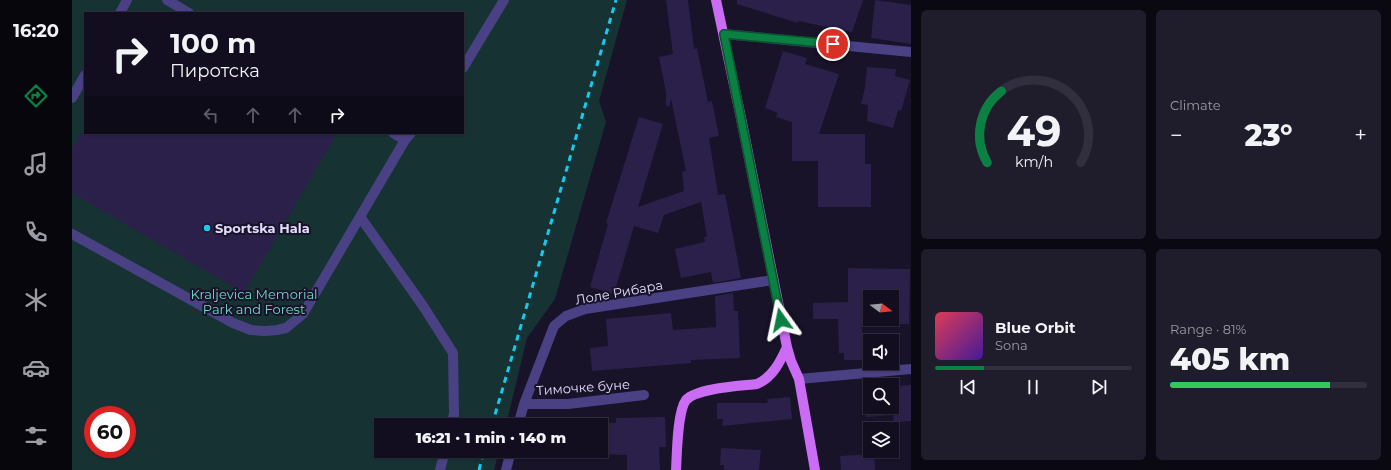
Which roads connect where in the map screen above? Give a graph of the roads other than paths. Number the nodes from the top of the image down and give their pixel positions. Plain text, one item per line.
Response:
1 (127, 0) edge
2 (167, 0) edge
3 (504, 0) edge
4 (716, 0) edge
5 (121, 12) edge
6 (187, 12) edge
7 (724, 34) junction
8 (911, 52) edge
9 (464, 66) edge
10 (84, 77) edge
11 (72, 98) edge
12 (398, 134) edge
13 (408, 136) edge
14 (361, 218) junction
15 (72, 234) edge
16 (773, 280) junction
17 (787, 347) junction
18 (911, 369) edge
19 (799, 379) junction
20 (644, 395) dead end
21 (524, 404) junction
22 (453, 418) edge
23 (520, 418) edge
24 (443, 458) edge
25 (509, 458) edge
26 (440, 470) edge
27 (506, 470) edge
28 (676, 470) edge
29 (815, 470) edge

1 - 5 street
2 - 6 street
3 - 9 street
4 - 7 main road
7 - 8 street
7 - 16 main road
10 - 11 street
12 - 13 street
13 - 14 street
14 - 15 street
14 - 22 street
16 - 17 main road
16 - 21 street, Лоле Рибара
17 - 19 main road
17 - 28 main road
18 - 19 street
19 - 29 main road
20 - 21 street, Тимочке буне
21 - 23 street, Лоле Рибара
24 - 26 street
25 - 27 street

